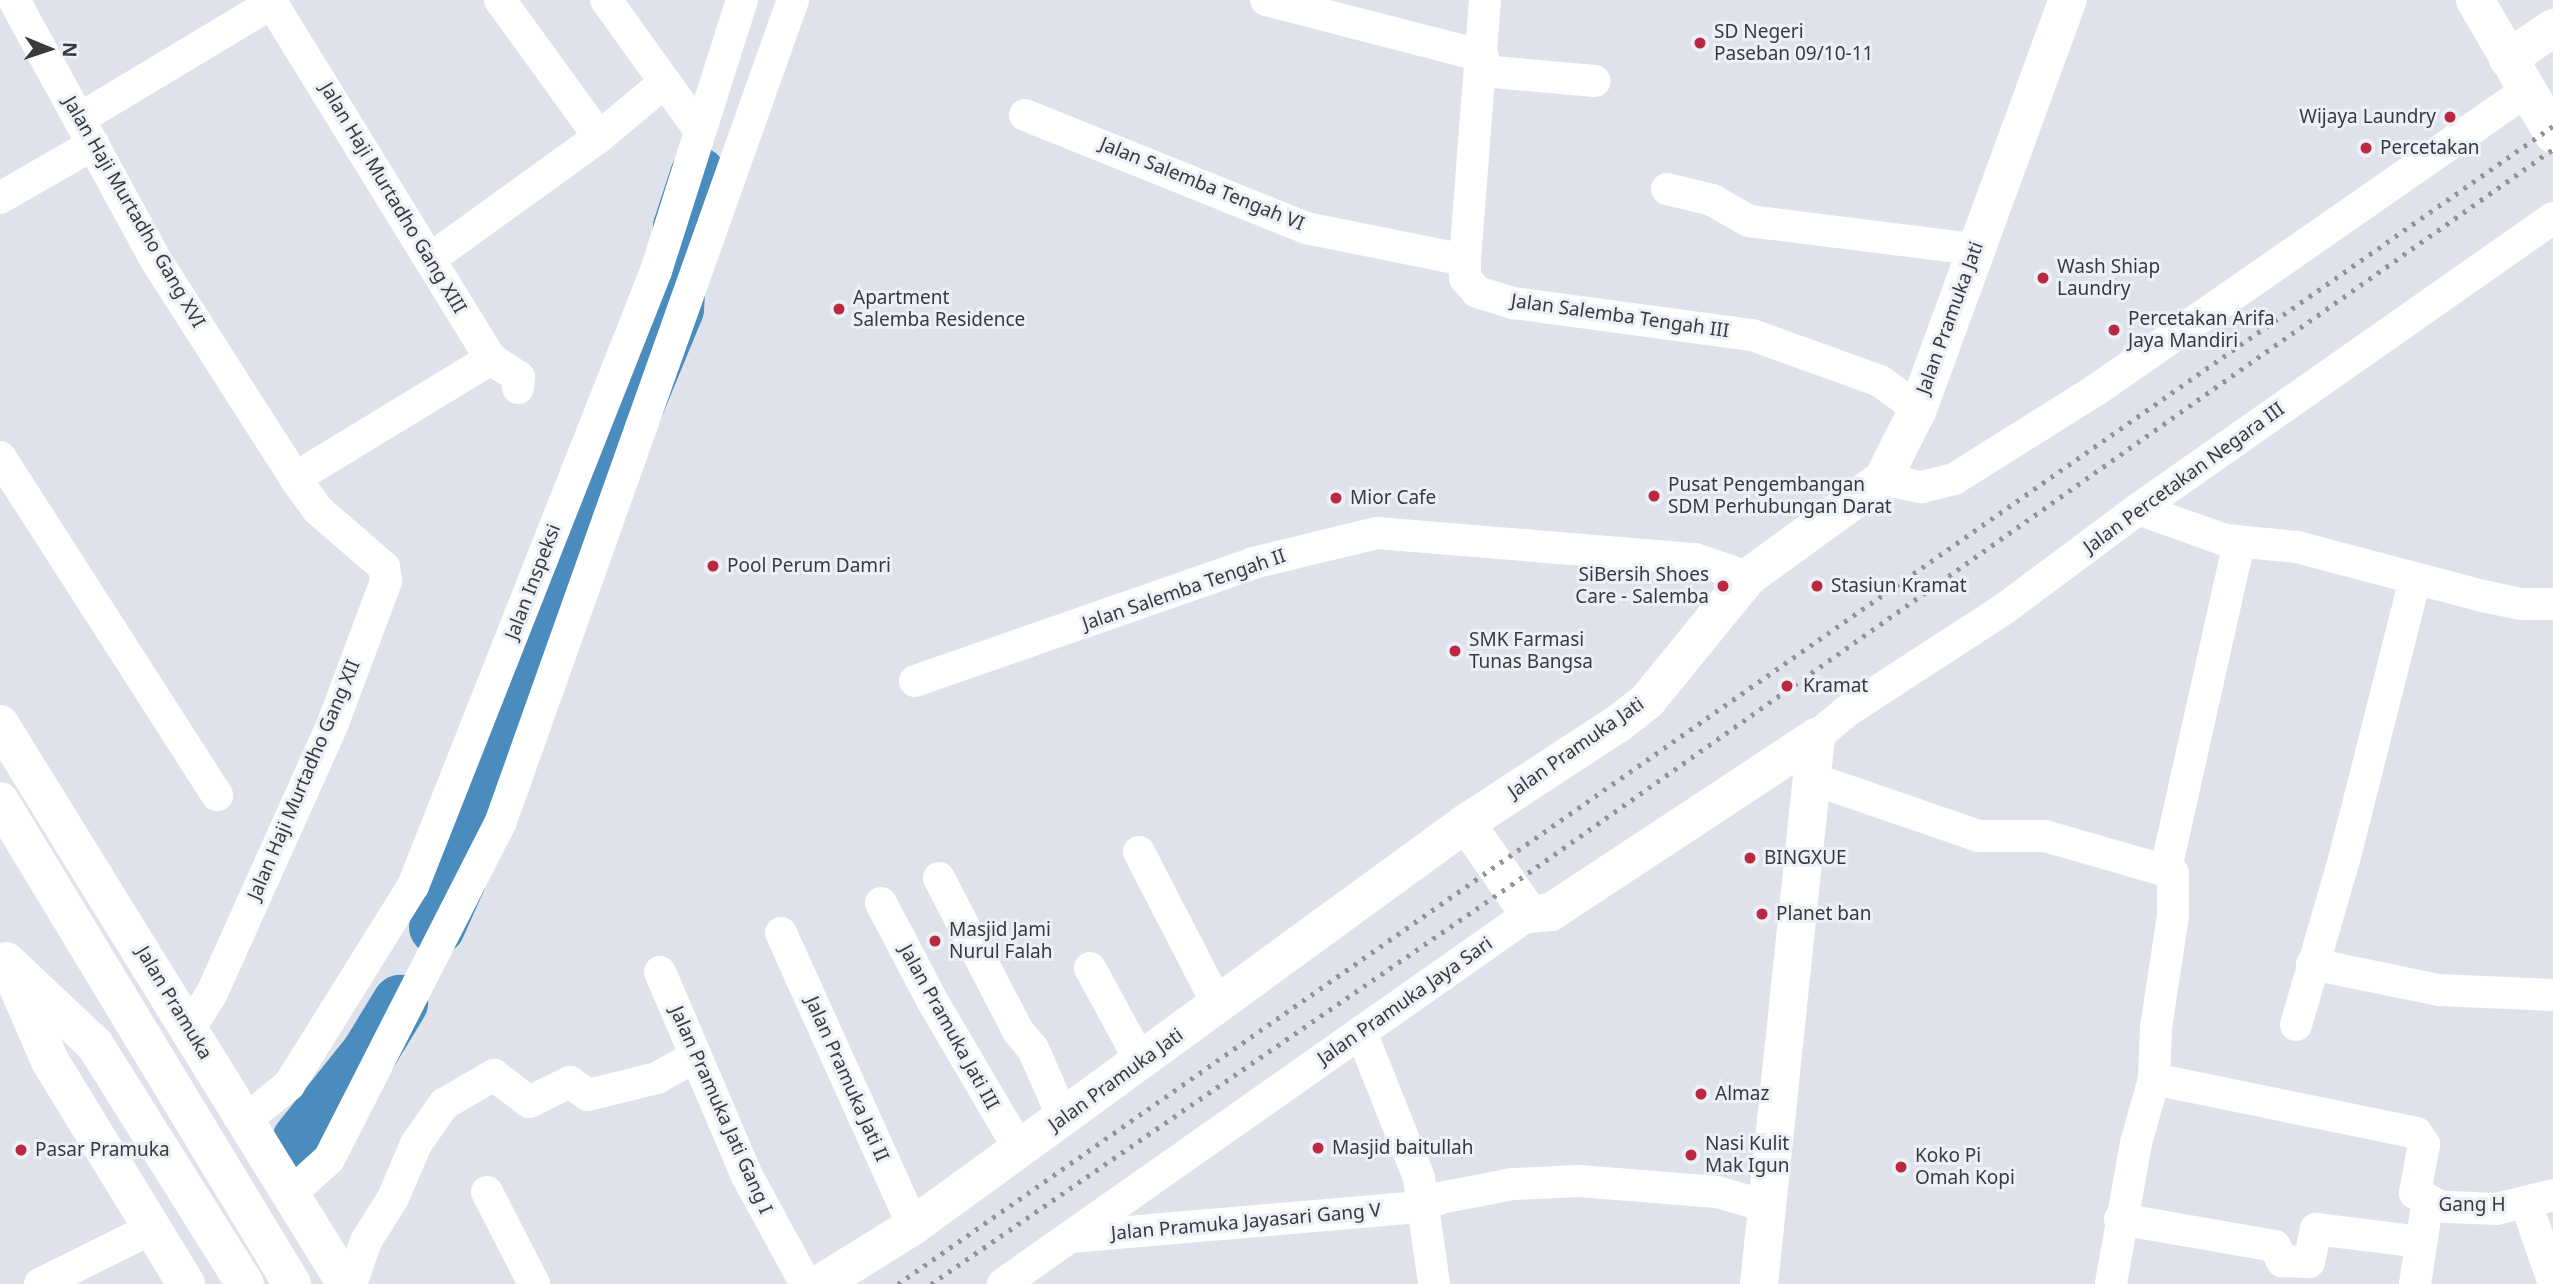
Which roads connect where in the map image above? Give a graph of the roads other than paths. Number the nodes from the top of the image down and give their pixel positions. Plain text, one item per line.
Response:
1 (14, 0) edge
2 (500, 0) edge
3 (606, 0) edge
4 (741, 0) edge
5 (793, 0) edge
6 (1266, 0) edge
7 (1485, 0) edge
8 (2068, 0) edge
9 (2475, 0) edge
10 (271, 2) edge
11 (2553, 28) edge
12 (1483, 64) junction
13 (2517, 75) junction
14 (1595, 81) dead end
15 (665, 82) junction
16 (1025, 115) dead end
17 (700, 131) junction
18 (86, 132) junction
19 (2553, 134) edge
20 (599, 137) junction
21 (1667, 188) dead end
22 (0, 198) edge
23 (2553, 218) edge
24 (1974, 249) junction
25 (430, 259) junction
26 (1465, 260) junction
27 (491, 359) junction
28 (518, 388) dead end
29 (1918, 409) junction
30 (0, 457) edge
31 (303, 473) junction
32 (1883, 479) junction
33 (2138, 509) junction
34 (2239, 542) junction
35 (1748, 577) junction
36 (2415, 580) junction
37 (2553, 604) edge
38 (915, 681) dead end
39 (0, 724) edge
40 (1816, 737) junction
41 (1810, 778) junction
42 (217, 795) dead end
43 (0, 801) edge
44 (1466, 823) junction
45 (1139, 852) dead end
46 (2166, 869) junction
47 (939, 878) dead end
48 (881, 903) dead end
49 (1529, 914) junction
50 (781, 933) dead end
51 (3, 956) edge
52 (2312, 964) junction
53 (1090, 968) dead end
54 (660, 972) dead end
55 (2553, 995) edge
56 (1219, 1005) junction
57 (2296, 1025) dead end
58 (190, 1028) junction
59 (1361, 1032) junction
60 (153, 1052) junction
61 (696, 1056) junction
62 (1141, 1062) junction
63 (2154, 1079) junction
64 (1063, 1117) junction
65 (245, 1123) junction
66 (1020, 1150) junction
67 (288, 1191) junction
68 (486, 1192) dead end
69 (2540, 1199) edge
70 (2434, 1203) junction
71 (1421, 1207) junction
72 (1769, 1208) junction
73 (2120, 1219) junction
74 (914, 1226) junction
75 (1070, 1237) junction
76 (159, 1240) junction
77 (2420, 1242) junction
78 (1037, 1273) edge
79 (242, 1279) edge
80 (2553, 1281) edge
81 (40, 1284) edge
82 (186, 1284) edge
83 (292, 1284) edge
84 (349, 1284) edge
85 (534, 1284) edge
86 (806, 1284) edge
87 (820, 1284) edge
88 (1003, 1284) edge
89 (1434, 1284) edge
90 (1759, 1284) edge
91 (2111, 1284) edge
92 (2415, 1284) edge

1 - 18 street, Jalan Haji Murtadho Gang XVI
2 - 20 street
3 - 15 street
4 - 17 street, Jalan Inspeksi
5 - 67 street
6 - 12 street
7 - 12 street, Jalan Salemba Tengah III
8 - 24 street, Jalan Pramuka Jati
9 - 13 street
10 - 18 street
10 - 25 street, Jalan Haji Murtadho Gang XIII
11 - 13 street
12 - 14 street
12 - 26 street, Jalan Salemba Tengah III
13 - 19 street
13 - 32 street
15 - 17 street
15 - 20 street
16 - 26 street, Jalan Salemba Tengah VI
17 - 65 street, Jalan Inspeksi
18 - 22 street
18 - 31 street, Jalan Haji Murtadho Gang XVI
20 - 25 street
21 - 24 street
23 - 33 street, Jalan Percetakan Negara III
24 - 29 street, Jalan Pramuka Jati
25 - 27 street, Jalan Haji Murtadho Gang XIII
26 - 29 street, Jalan Salemba Tengah III
27 - 28 street, Jalan Haji Murtadho Gang XIII
27 - 31 street
29 - 32 street, Jalan Pramuka Jati
30 - 42 street
31 - 58 street, Jalan Haji Murtadho Gang XII
32 - 35 street, Jalan Pramuka Jati
33 - 34 street
33 - 40 street, Jalan Percetakan Negara III
34 - 36 street
34 - 46 street
35 - 38 street, Jalan Salemba Tengah II
35 - 44 street, Jalan Pramuka Jati
36 - 37 street
36 - 52 street
39 - 58 street, Jalan Pramuka
40 - 41 street
40 - 49 street, Jalan Pramuka Jaya Sari
41 - 46 street
41 - 72 street
43 - 60 street
44 - 49 street
44 - 56 street, Jalan Pramuka Jati
45 - 56 street
46 - 63 street
47 - 64 street
48 - 66 street, Jalan Pramuka Jati III
49 - 59 street, Jalan Pramuka Jaya Sari
50 - 74 street, Jalan Pramuka Jati II
51 - 76 street
51 - 79 street
52 - 55 street
52 - 57 street
53 - 62 street
54 - 61 street, Jalan Pramuka Jati Gang I
56 - 62 street, Jalan Pramuka Jati
58 - 65 street, Jalan Pramuka
59 - 71 street
59 - 75 street, Jalan Pramuka Jaya Sari
60 - 65 street
60 - 83 street
61 - 84 street
61 - 86 street, Jalan Pramuka Jati Gang I
62 - 64 street, Jalan Pramuka Jati
63 - 70 street
63 - 73 street
64 - 66 street, Jalan Pramuka Jati
65 - 67 street, Jalan Pramuka
66 - 74 street, Jalan Pramuka Jati
67 - 84 street, Jalan Pramuka
68 - 85 street
69 - 70 street, Gang H
69 - 80 street
70 - 77 street, Gang H
71 - 72 street, Jalan Pramuka Jayasari Gang V
71 - 75 street, Jalan Pramuka Jayasari Gang V
71 - 89 street
72 - 90 street
73 - 77 street
73 - 91 street
74 - 87 street, Jalan Pramuka Jati
75 - 78 street, Jalan Pramuka Jaya Sari
76 - 81 street
76 - 82 street
77 - 92 street, Gang H
78 - 88 street, Jalan Pramuka Jaya Sari

